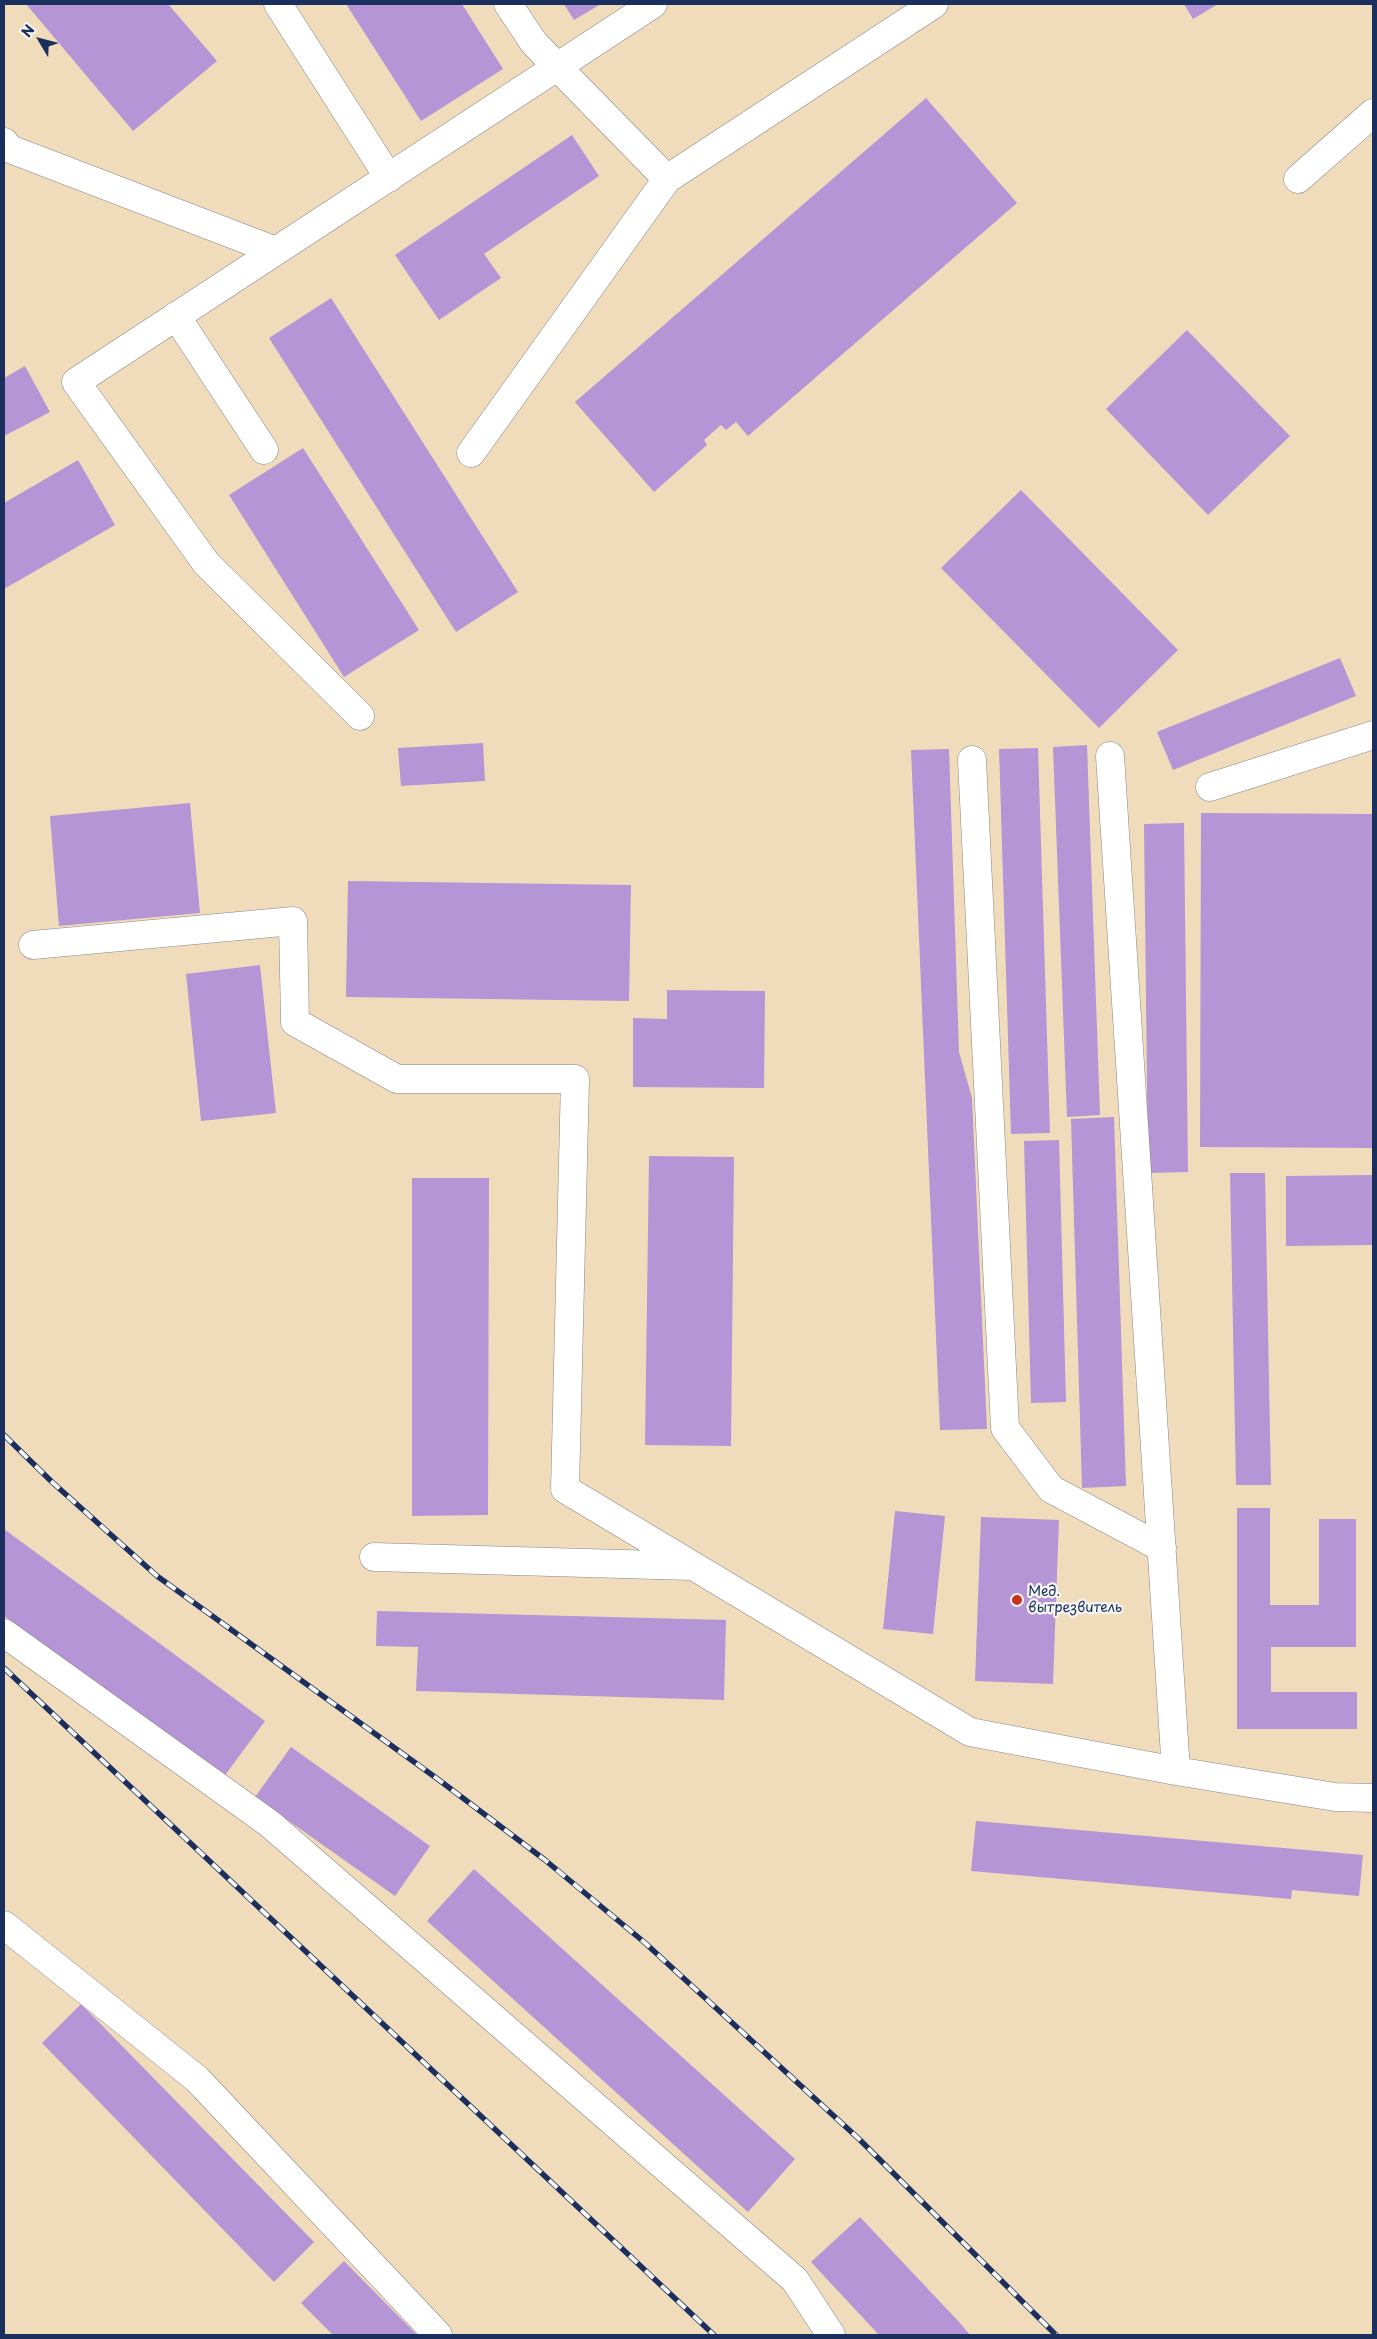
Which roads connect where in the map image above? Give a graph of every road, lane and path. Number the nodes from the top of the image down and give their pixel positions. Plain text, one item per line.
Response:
1 (278, 4) edge
2 (508, 4) edge
3 (653, 4) edge
4 (934, 4) edge
5 (557, 67) junction
6 (1373, 113) edge
7 (4, 142) edge
8 (389, 178) junction
9 (667, 179) junction
10 (1298, 179) dead end
11 (276, 251) junction
12 (176, 316) junction
13 (264, 450) dead end
14 (471, 453) dead end
15 (360, 716) dead end
16 (1373, 735) edge
17 (1110, 756) dead end
18 (972, 760) dead end
19 (1210, 787) dead end
20 (33, 945) dead end
21 (1162, 1548) junction
22 (374, 1557) dead end
23 (694, 1566) junction
24 (4, 1633) edge
25 (1176, 1771) junction
26 (1373, 1798) edge
27 (4, 1925) edge
28 (438, 2335) edge
29 (830, 2335) edge

1 - 8 street
2 - 5 street
3 - 5 street
4 - 9 street
5 - 8 street
5 - 9 street
6 - 10 street
7 - 11 street
8 - 11 street
9 - 14 street
11 - 12 street
12 - 13 street
12 - 15 street
16 - 19 street
17 - 21 street
18 - 21 street
20 - 23 street
21 - 25 street
22 - 23 street
23 - 25 street
24 - 29 street
25 - 26 street
27 - 28 street

